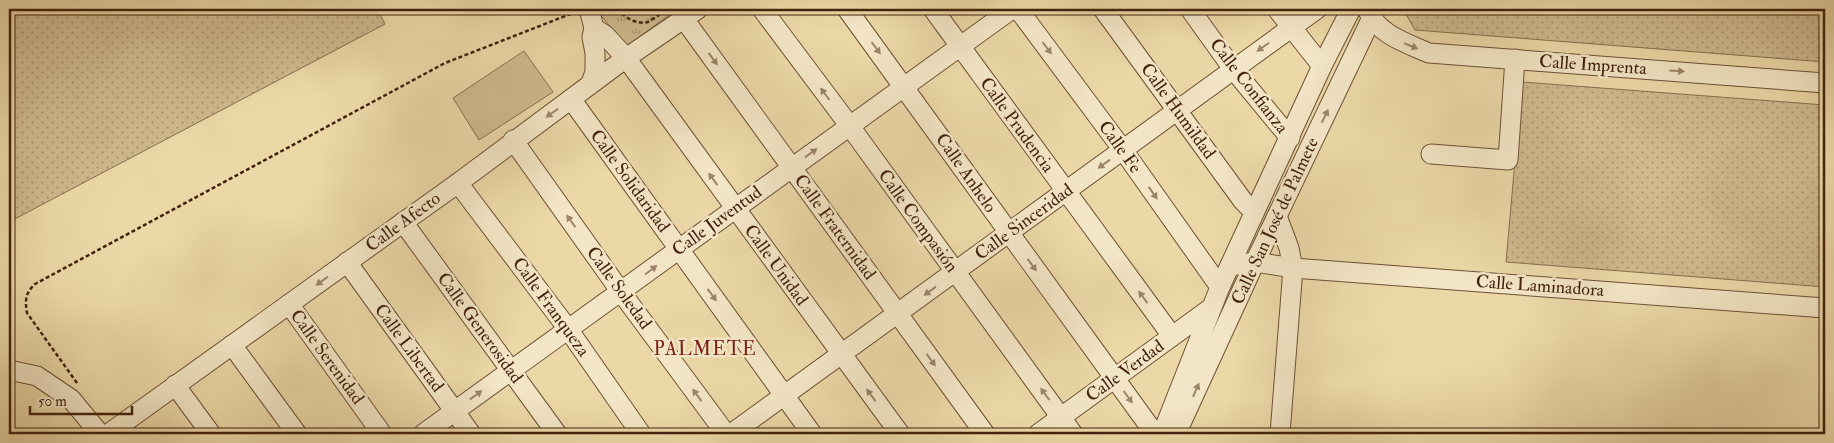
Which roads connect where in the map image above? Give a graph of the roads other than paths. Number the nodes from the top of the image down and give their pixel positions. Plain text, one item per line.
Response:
1 (762, 9) edge
2 (847, 9) edge
3 (933, 9) edge
4 (1012, 9) edge
5 (1018, 9) edge
6 (1103, 9) edge
7 (1190, 9) edge
8 (1277, 9) edge
9 (1316, 9) edge
10 (1351, 9) edge
11 (582, 10) edge
12 (1368, 11) edge
13 (691, 14) edge
14 (1291, 27) junction
15 (594, 28) junction
16 (960, 46) junction
17 (626, 58) junction
18 (1515, 59) junction
19 (1322, 66) junction
20 (1233, 69) junction
21 (591, 83) junction
22 (1825, 83) edge
23 (904, 85) junction
24 (571, 99) junction
25 (1178, 111) junction
26 (849, 125) junction
27 (1290, 138) junction
28 (513, 140) junction
29 (1123, 150) junction
30 (1431, 154) dead end
31 (792, 167) junction
32 (458, 182) junction
33 (1066, 192) junction
34 (734, 209) junction
35 (1254, 212) junction
36 (1276, 216) junction
37 (403, 222) junction
38 (1009, 234) junction
39 (679, 249) junction
40 (347, 262) junction
41 (1255, 262) junction
42 (1230, 266) junction
43 (1293, 268) junction
44 (955, 272) junction
45 (1220, 287) junction
46 (621, 292) junction
47 (288, 304) junction
48 (1212, 308) junction
49 (1825, 308) edge
50 (897, 314) junction
51 (568, 328) junction
52 (1172, 336) junction
53 (232, 345) junction
54 (841, 354) junction
55 (9, 370) edge
56 (511, 370) junction
57 (1115, 379) junction
58 (175, 385) junction
59 (784, 396) junction
60 (454, 410) junction
61 (1062, 417) junction
62 (118, 431) edge
63 (100, 434) edge
64 (211, 434) edge
65 (297, 434) edge
66 (382, 434) edge
67 (423, 434) edge
68 (471, 434) edge
69 (557, 434) edge
70 (641, 434) edge
71 (726, 434) edge
72 (731, 434) edge
73 (812, 434) edge
74 (900, 434) edge
75 (985, 434) edge
76 (1038, 434) edge
77 (1073, 434) edge
78 (1156, 434) edge
79 (1162, 434) edge
80 (1176, 434) edge
81 (1280, 434) edge

26 -> 1 street, Calle Compasión
2 -> 23 street, Calle Anhelo
3 - 16 street, Calle Prudencia
4 - 16 street, Calle Juventud
5 -> 29 street, Calle Fe
6 - 25 street, Calle Humildad
7 - 20 street, Calle Confianza
8 - 14 street
9 - 14 street, Calle Sinceridad
10 - 19 street, Calle San José de Palmete
11 - 15 street
12 -> 18 street, Calle Imprenta
36 -> 12 street, Calle San José de Palmete
13 - 17 street, Calle Afecto
13 -> 31 street, Calle Fraternidad
14 - 19 street
14 -> 20 street, Calle Sinceridad
15 - 17 street, Calle Unidad
15 - 21 street
16 - 23 street, Calle Juventud
16 - 33 street, Calle Prudencia
17 - 21 street, Calle Afecto
34 -> 17 street, Calle Unidad
18 -> 22 street, Calle Imprenta
18 - 30 street
19 - 27 street, Calle San José de Palmete
20 - 25 street, Calle Sinceridad
20 - 27 street, Calle Confianza
21 - 24 street, Calle Afecto
23 - 26 street, Calle Juventud
23 - 38 street, Calle Anhelo
24 -> 28 street, Calle Afecto
24 - 39 street, Calle Solidaridad
25 - 29 street, Calle Sinceridad
25 - 35 street, Calle Humildad
31 -> 26 street, Calle Juventud
26 - 44 street, Calle Compasión
27 - 35 street, Calle San José de Palmete
28 - 32 street, Calle Afecto
46 -> 28 street, Calle Soledad
29 -> 33 street, Calle Sinceridad
29 -> 45 street, Calle Fe
31 - 34 street, Calle Juventud
31 - 50 street, Calle Fraternidad
32 - 37 street, Calle Afecto
32 - 51 street, Calle Franqueza
33 - 38 street, Calle Sinceridad
52 -> 33 street, Calle Prudencia
34 - 39 street, Calle Juventud
34 - 54 street, Calle Unidad
35 - 42 street, Calle San José de Palmete
36 - 41 street, Calle San José de Palmete
36 - 43 street
37 - 40 street, Calle Afecto
37 - 56 street, Calle Generosidad
38 - 44 street, Calle Sinceridad
38 -> 57 street, Calle Anhelo
46 -> 39 street, Calle Juventud
39 -> 59 street, Calle Solidaridad
40 -> 47 street, Calle Afecto
40 - 60 street, Calle Libertad
41 - 42 street, Calle Laminadora
41 - 43 street, Calle Laminadora
80 -> 41 street, Calle San José de Palmete
42 - 45 street, Calle San José de Palmete
43 - 49 street, Calle Laminadora
43 - 81 street
44 -> 50 street, Calle Sinceridad
61 -> 44 street, Calle Compasión
45 - 48 street, Calle San José de Palmete
46 - 51 street, Calle Juventud
71 -> 46 street, Calle Soledad
47 - 53 street, Calle Afecto
47 - 66 street, Calle Serenidad
48 - 52 street, Calle Verdad
48 - 79 street, Calle San José de Palmete
50 - 54 street, Calle Sinceridad
50 -> 75 street, Calle Fraternidad
51 - 56 street, Calle Juventud
51 - 70 street, Calle Franqueza
52 - 57 street, Calle Verdad
53 - 58 street, Calle Afecto
53 - 65 street
54 - 59 street, Calle Sinceridad
74 -> 54 street, Calle Unidad
55 - 63 street
60 -> 56 street, Calle Juventud
56 - 69 street, Calle Generosidad
57 - 61 street, Calle Verdad
57 -> 78 street, Calle Anhelo
58 - 62 street, Calle Afecto
58 - 64 street
59 - 72 street, Calle Sinceridad
59 - 73 street, Calle Solidaridad
60 - 67 street, Calle Juventud
60 - 68 street, Calle Libertad
61 - 76 street, Calle Verdad
61 - 77 street, Calle Compasión

